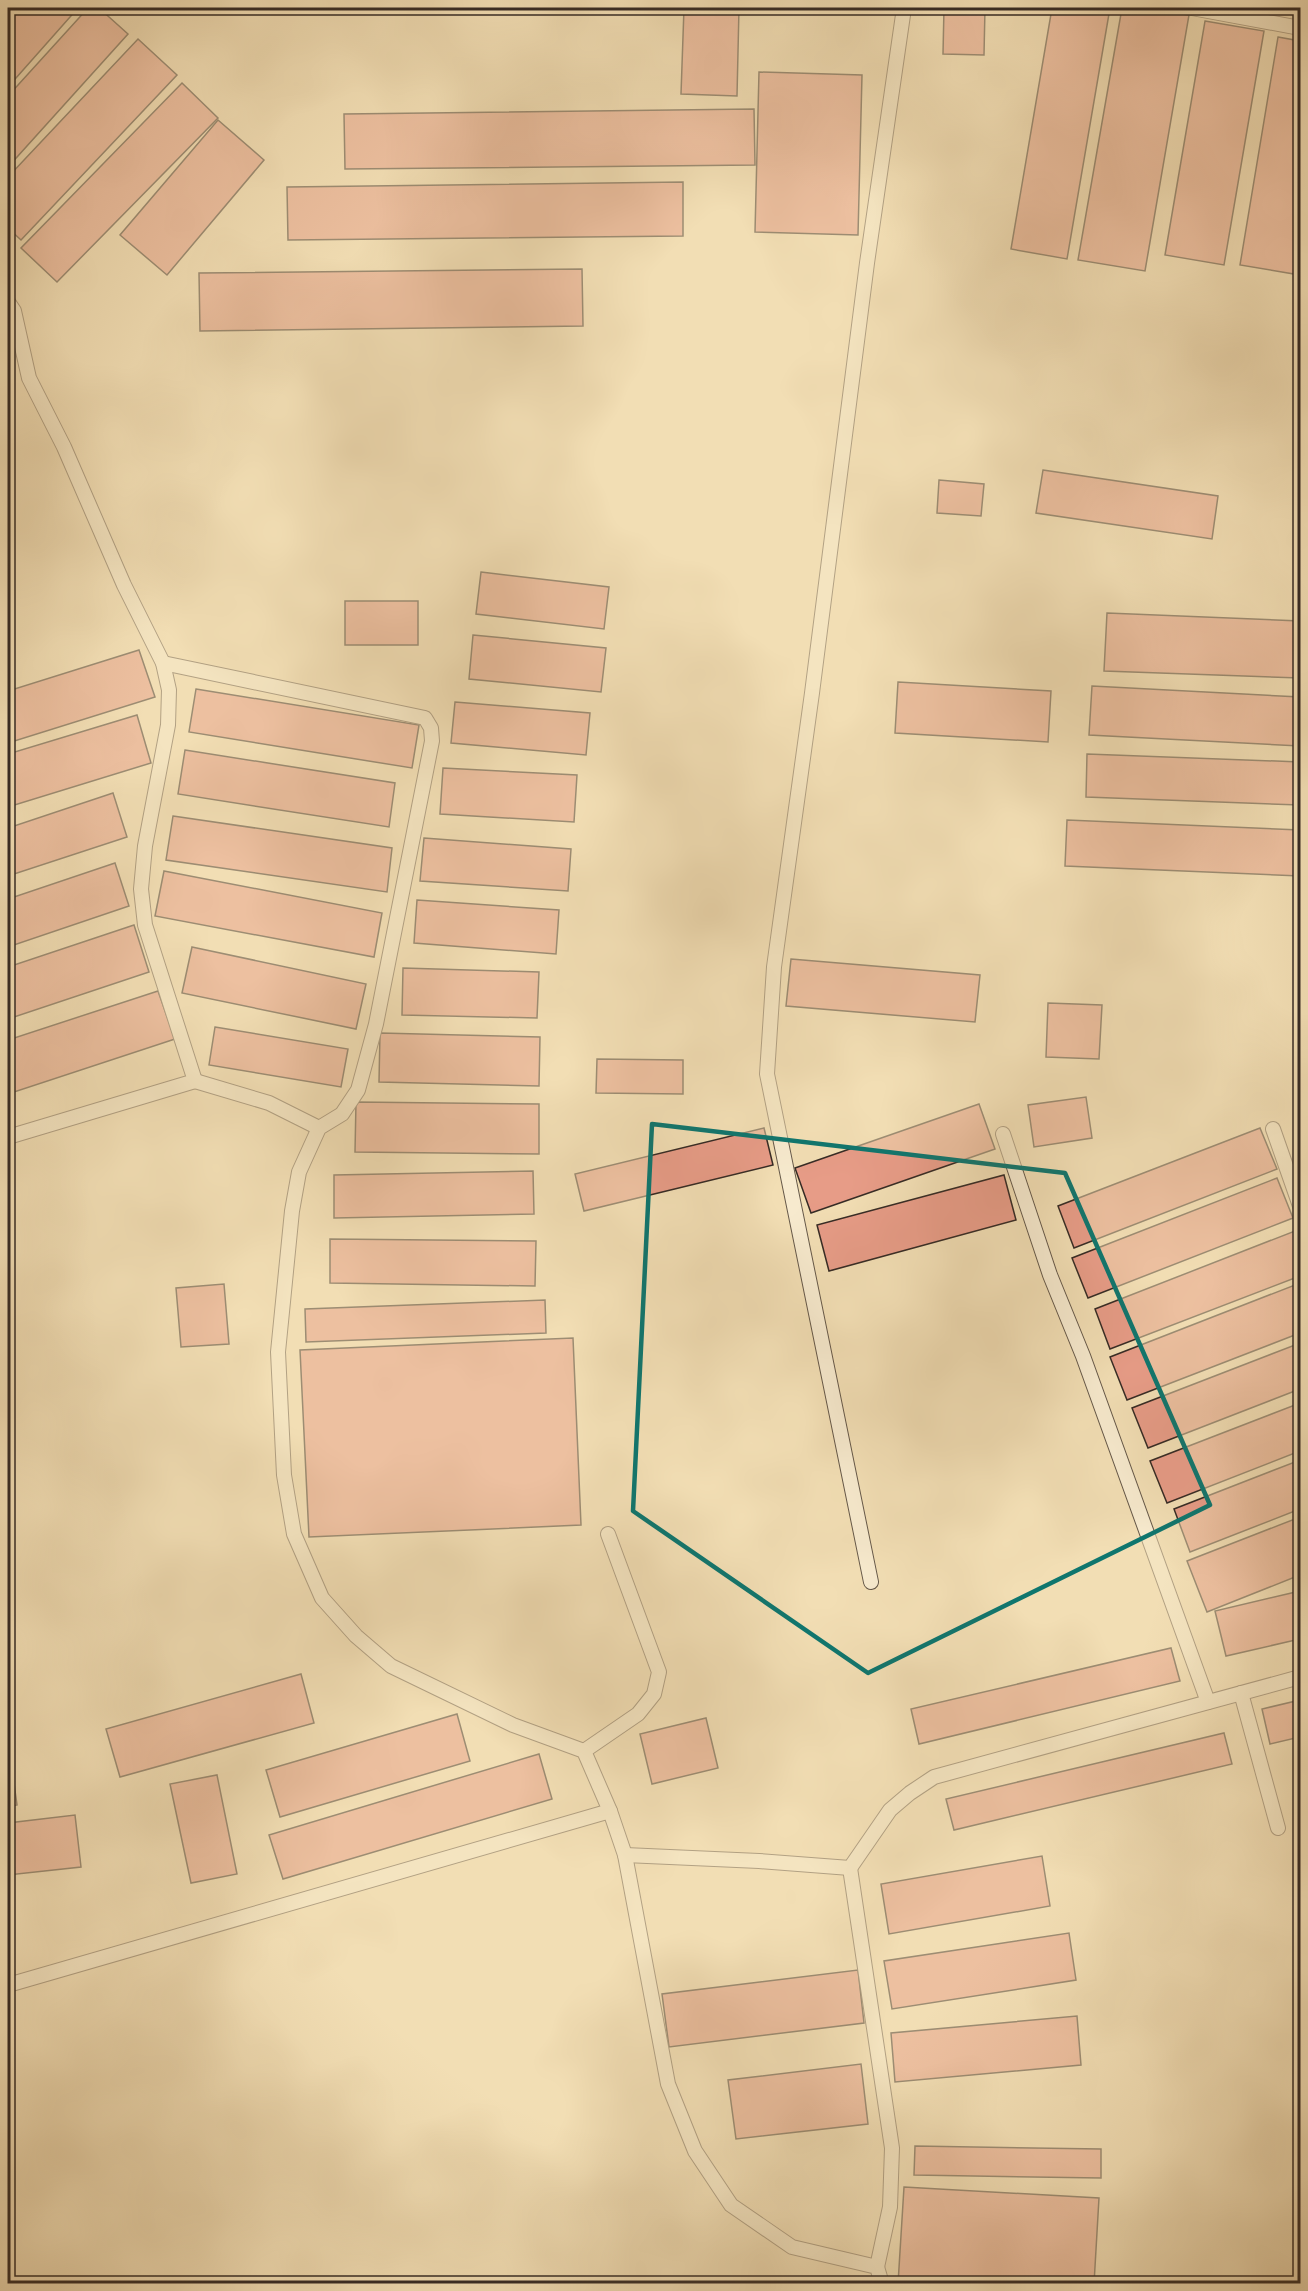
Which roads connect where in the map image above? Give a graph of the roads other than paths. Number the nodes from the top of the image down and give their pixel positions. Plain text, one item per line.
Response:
1 (904, 8) edge
2 (1192, 8) edge
3 (1300, 28) edge
4 (8, 302) edge
5 (163, 663) junction
6 (195, 1081) junction
7 (320, 1128) junction
8 (1273, 1129) dead end
9 (1003, 1134) dead end
10 (8, 1137) edge
11 (1300, 1206) edge
12 (608, 1534) dead end
13 (871, 1582) dead end
14 (1300, 1677) edge
15 (1241, 1693) junction
16 (1208, 1702) junction
17 (584, 1751) junction
18 (610, 1811) junction
19 (1278, 1828) dead end
20 (625, 1855) junction
21 (850, 1868) junction
22 (8, 1985) edge
23 (877, 2267) junction
24 (882, 2283) edge

1 - 13 lane
2 - 3 lane
4 - 5 lane
5 - 6 lane
5 - 7 lane
6 - 7 lane
6 - 10 lane
7 - 17 lane
8 - 11 lane
9 - 16 lane
12 - 17 lane
14 - 15 lane
15 - 16 lane
15 - 19 lane
16 - 21 lane
17 - 18 lane
18 - 20 lane
18 - 22 lane
20 - 21 lane
20 - 23 lane
21 - 23 lane
23 - 24 lane

